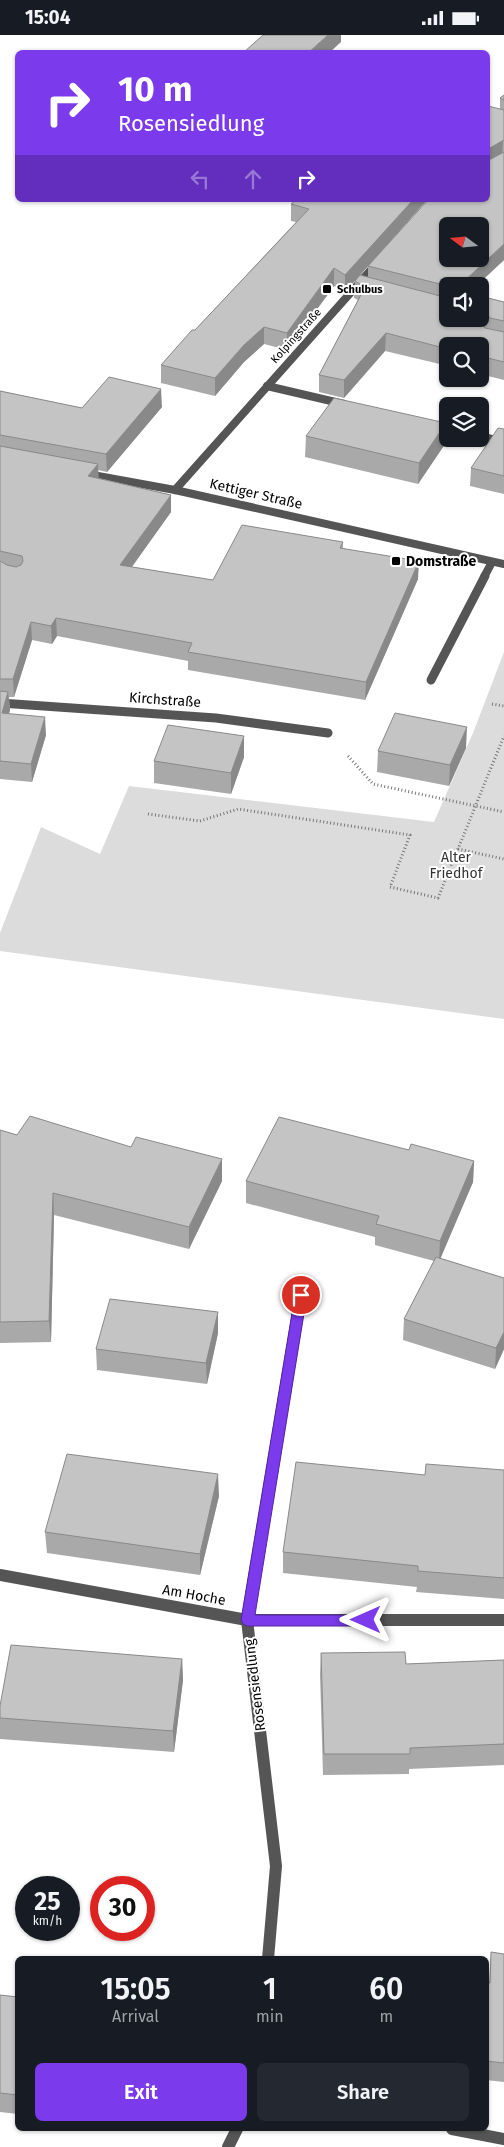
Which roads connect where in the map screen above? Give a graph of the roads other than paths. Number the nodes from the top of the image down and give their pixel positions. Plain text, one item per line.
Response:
1 (381, 258) edge
2 (356, 286) junction
3 (366, 288) edge
4 (267, 386) junction
5 (352, 406) edge
6 (489, 438) edge
7 (504, 442) edge
8 (80, 473) edge
9 (175, 490) junction
10 (492, 562) junction
11 (504, 565) edge
12 (431, 680) dead end
13 (0, 703) edge
14 (328, 733) road end
15 (301, 1295) dead end
16 (0, 1575) edge
17 (247, 1620) junction
18 (504, 1620) edge
19 (268, 1956) edge
20 (236, 2131) edge
21 (462, 2131) edge
22 (504, 2139) edge
23 (228, 2147) edge

1 - 2 street, Kolpingstraße
2 - 3 street
2 - 4 street, Kolpingstraße
4 - 5 street
4 - 9 street, Kolpingstraße
6 - 7 street
8 - 9 street, Kettiger Straße
9 - 10 street, Kettiger Straße
10 - 11 street, Kettiger Straße
10 - 12 street
13 - 14 street, Kirchstraße
15 - 17 street, Rosensiedlung
16 - 17 street, Am Hoche
17 - 18 street, Am Hoche
17 - 19 street, Rosensiedlung
20 - 23 street
21 - 22 street

